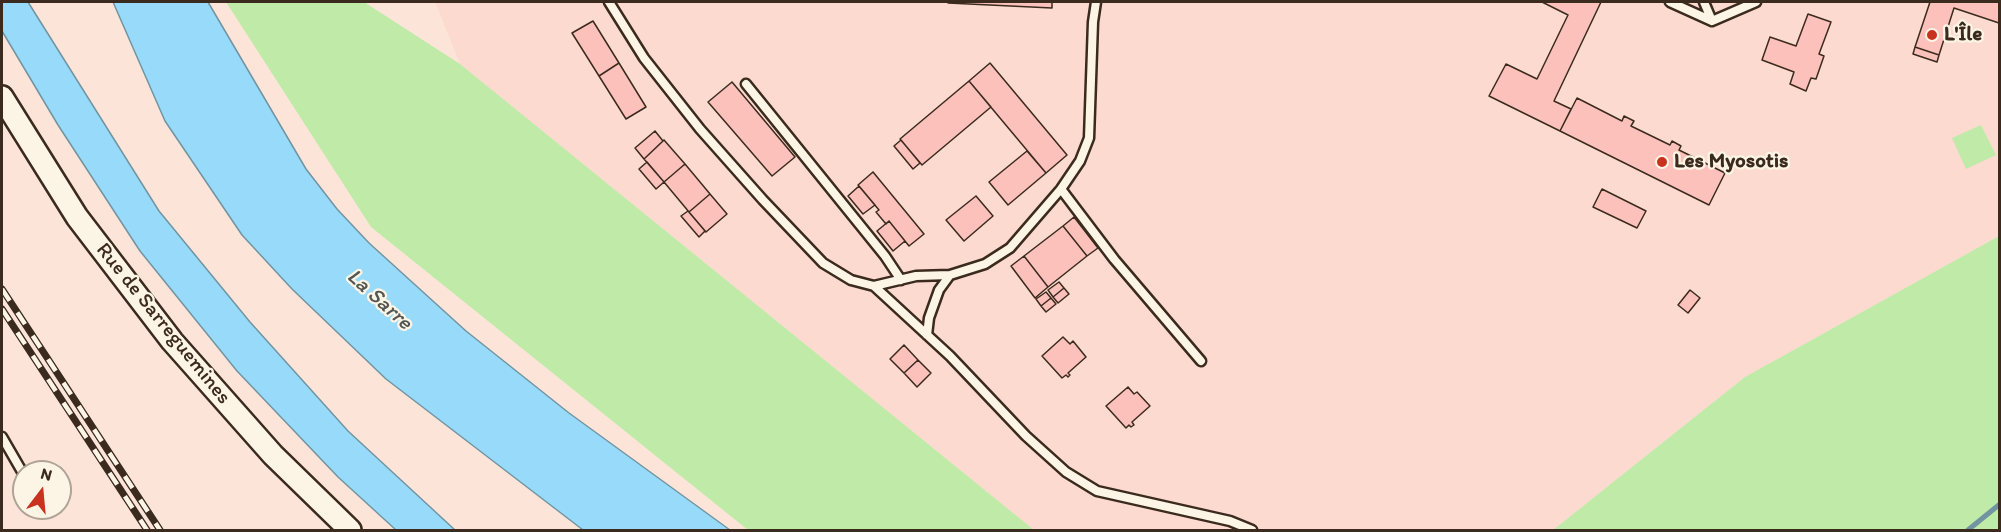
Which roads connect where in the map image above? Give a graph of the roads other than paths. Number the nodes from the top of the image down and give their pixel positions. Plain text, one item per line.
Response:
1 (609, 2) edge
2 (1096, 2) edge
3 (1670, 2) edge
4 (1704, 2) edge
5 (1756, 2) edge
6 (1712, 21) junction
7 (746, 84) dead end
8 (2, 97) edge
9 (1061, 189) junction
10 (950, 275) junction
11 (901, 280) junction
12 (874, 286) junction
13 (927, 335) junction
14 (1201, 361) dead end
15 (2, 437) edge
16 (15, 460) edge
17 (350, 531) edge
18 (1252, 531) edge

1 - 12 lane
2 - 9 lane
3 - 6 lane
4 - 6 lane
5 - 6 lane
7 - 11 lane
8 - 17 street, Rue de Sarreguemines
9 - 10 lane
9 - 14 lane
10 - 11 lane
10 - 13 lane
11 - 12 lane
12 - 13 lane
13 - 18 lane
15 - 16 lane

